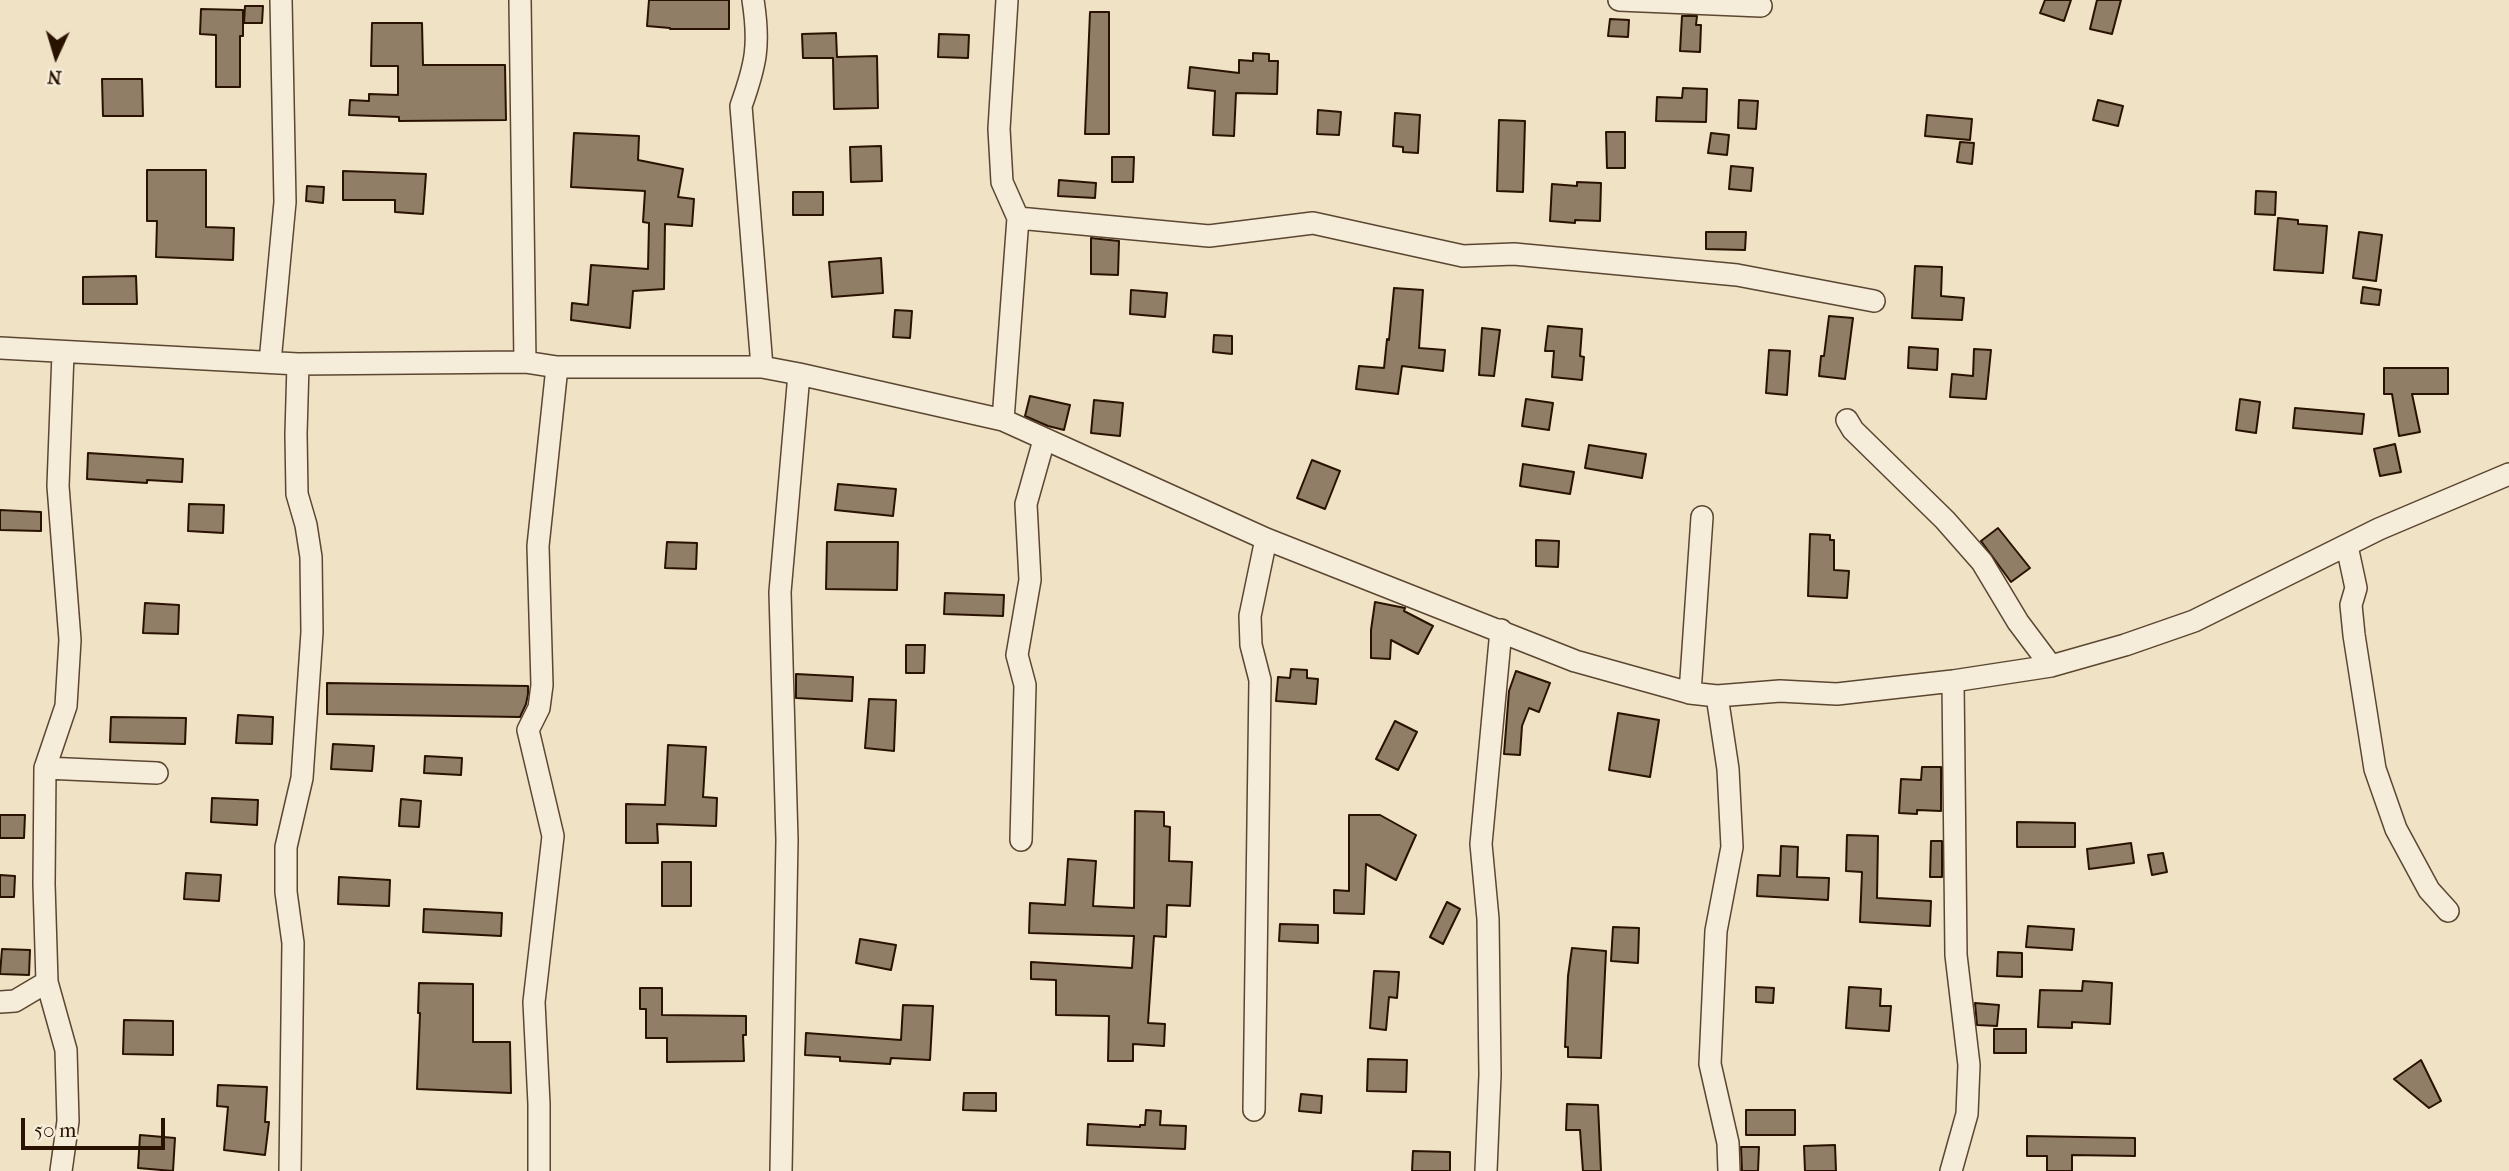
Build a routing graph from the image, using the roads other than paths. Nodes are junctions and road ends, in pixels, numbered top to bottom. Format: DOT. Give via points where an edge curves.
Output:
graph roads {
  1 [pos="281,0"];
  2 [pos="520,0"];
  3 [pos="753,0"];
  4 [pos="1007,0"];
  5 [pos="1619,0"];
  6 [pos="1761,5"];
  7 [pos="1018,218"];
  8 [pos="1874,301"];
  9 [pos="0,348"];
  10 [pos="63,353"];
  11 [pos="270,362"];
  12 [pos="525,362"];
  13 [pos="298,364"];
  14 [pos="557,367"];
  15 [pos="762,368"];
  16 [pos="799,374"];
  17 [pos="1003,420"];
  18 [pos="1847,420"];
  19 [pos="1044,440"];
  20 [pos="2509,474"];
  21 [pos="1702,517"];
  22 [pos="1266,539"];
  23 [pos="2347,546"];
  24 [pos="1501,630"];
  25 [pos="2051,666"];
  26 [pos="1953,681"];
  27 [pos="1690,693"];
  28 [pos="1717,696"];
  29 [pos="45,768"];
  30 [pos="157,773"];
  31 [pos="1021,840"];
  32 [pos="2448,911"];
  33 [pos="47,982"];
  34 [pos="0,1002"];
  35 [pos="1254,1110"];
  36 [pos="61,1171"];
  37 [pos="289,1171"];
  38 [pos="538,1171"];
  39 [pos="781,1171"];
  40 [pos="1486,1171"];
  41 [pos="1729,1171"];
  42 [pos="1951,1171"];
  1 -- 11 [label="street" via="285,202"];
  2 -- 12 [label="street"];
  3 -- 15 [label="street" via="757,51 741,106"];
  4 -- 7 [label="street" via="1001,169"];
  5 -- 6 [label="street"];
  7 -- 8 [label="street" via="1209,236 1313,223 1463,256 1514,254 1737,275"];
  7 -- 17 [label="street"];
  9 -- 10 [label="street"];
  10 -- 11 [label="street"];
  10 -- 29 [label="street" via="58,486 70,640 65,706"];
  11 -- 13 [label="street"];
  12 -- 13 [label="street"];
  12 -- 14 [label="street"];
  13 -- 37 [label="street" via="297,494 311,557 312,632 302,778 286,847 293,943"];
  14 -- 15 [label="street"];
  14 -- 38 [label="street" via="538,546 542,685 539,708 528,730 553,836 534,1002"];
  15 -- 16 [label="street"];
  16 -- 17 [label="street"];
  16 -- 39 [label="street" via="780,592 787,840"];
  17 -- 19 [label="street"];
  18 -- 25 [label="street" via="1982,562"];
  19 -- 22 [label="street"];
  19 -- 31 [label="street" via="1026,504 1030,580 1017,655 1025,685"];
  20 -- 23 [label="street"];
  21 -- 27 [label="street"];
  22 -- 24 [label="street"];
  22 -- 35 [label="street" via="1250,616 1260,680"];
  23 -- 25 [label="street" via="2194,621"];
  23 -- 32 [label="street" via="2356,588 2351,605 2354,635 2375,769 2396,829 2429,890"];
  24 -- 27 [label="street" via="1575,661"];
  24 -- 40 [label="street" via="1481,844 1488,919"];
  25 -- 26 [label="street"];
  26 -- 28 [label="street" via="1837,694 1780,691"];
  26 -- 42 [label="street" via="1956,956 1969,1065 1967,1114"];
  27 -- 28 [label="street"];
  28 -- 41 [label="street" via="1728,769 1732,847 1716,931 1710,1064 1728,1143"];
  29 -- 30 [label="street"];
  29 -- 33 [label="street"];
  33 -- 34 [label="street" via="15,1001"];
  33 -- 36 [label="street" via="66,1049 68,1121"];
}
